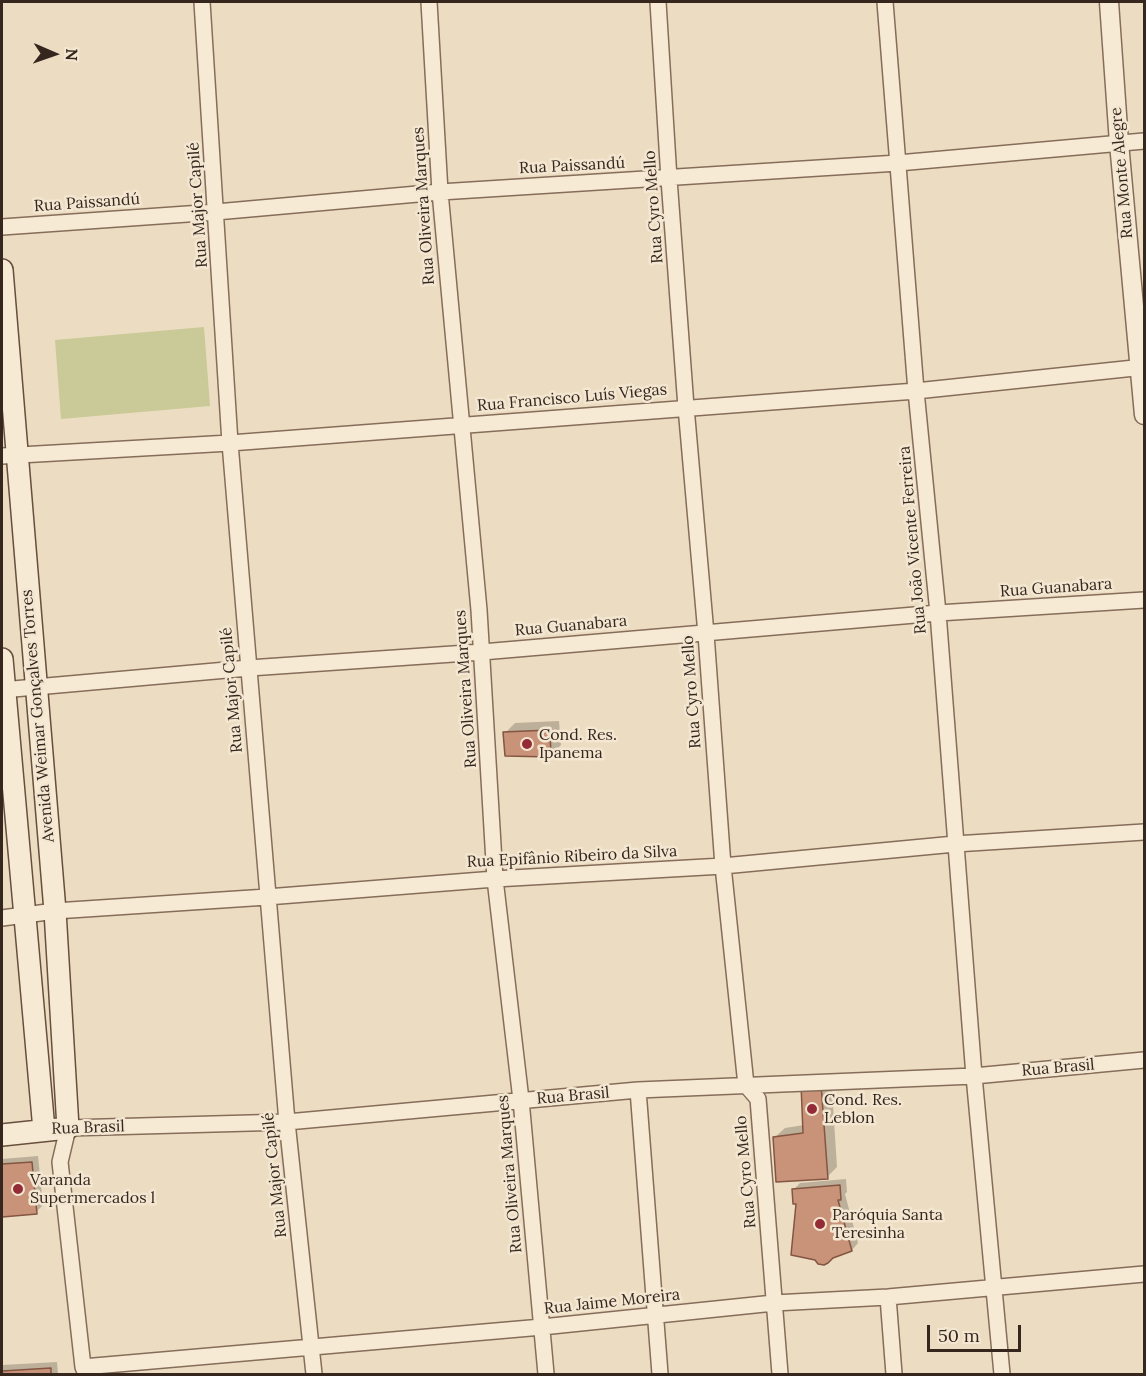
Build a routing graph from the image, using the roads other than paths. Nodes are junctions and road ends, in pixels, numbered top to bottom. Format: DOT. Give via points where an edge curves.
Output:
graph roads {
  1 [pos="202,2"];
  2 [pos="429,2"];
  3 [pos="658,2"];
  4 [pos="885,2"];
  5 [pos="1109,2"];
  6 [pos="1144,141"];
  7 [pos="1119,143"];
  8 [pos="898,163"];
  9 [pos="669,179"];
  10 [pos="440,192"];
  11 [pos="216,212"];
  12 [pos="2,227"];
  13 [pos="2,270"];
  14 [pos="1143,367"];
  15 [pos="916,391"];
  16 [pos="686,407"];
  17 [pos="1144,415"];
  18 [pos="460,425"];
  19 [pos="230,443"];
  20 [pos="9,455"];
  21 [pos="1144,600"];
  22 [pos="938,613"];
  23 [pos="706,634"];
  24 [pos="482,652"];
  25 [pos="2,659"];
  26 [pos="249,668"];
  27 [pos="35,686"];
  28 [pos="3,690"];
  29 [pos="1144,832"];
  30 [pos="956,844"];
  31 [pos="723,866"];
  32 [pos="495,879"];
  33 [pos="267,897"];
  34 [pos="55,911"];
  35 [pos="26,916"];
  36 [pos="2,918"];
  37 [pos="1144,1060"];
  38 [pos="974,1076"];
  39 [pos="746,1085"];
  40 [pos="638,1090"];
  41 [pos="521,1100"];
  42 [pos="287,1122"];
  43 [pos="68,1128"];
  44 [pos="44,1130"];
  45 [pos="2,1135"];
  46 [pos="60,1162"];
  47 [pos="1144,1274"];
  48 [pos="995,1287"];
  49 [pos="888,1297"];
  50 [pos="774,1303"];
  51 [pos="656,1316"];
  52 [pos="542,1328"];
  53 [pos="311,1347"];
  54 [pos="84,1371"];
  55 [pos="314,1374"];
  56 [pos="546,1374"];
  57 [pos="660,1374"];
  58 [pos="780,1374"];
  59 [pos="894,1374"];
  60 [pos="1002,1374"];
  1 -- 11 [label="street, Rua Major Capilé"];
  2 -- 10 [label="street, Rua Oliveira Marques"];
  3 -- 9 [label="street, Rua Cyro Mello"];
  4 -- 8 [label="street, Rua João Vicente Ferreira"];
  5 -- 7 [label="street, Rua Monte Alegre"];
  6 -- 7 [label="street, Rua Paissandú"];
  7 -- 8 [label="street, Rua Paissandú"];
  7 -- 14 [label="street, Rua Monte Alegre"];
  8 -- 9 [label="street, Rua Paissandú"];
  8 -- 15 [label="street, Rua João Vicente Ferreira"];
  9 -- 10 [label="street, Rua Paissandú"];
  9 -- 16 [label="street, Rua Cyro Mello"];
  10 -- 11 [label="street, Rua Paissandú"];
  10 -- 18 [label="street, Rua Oliveira Marques"];
  11 -- 12 [label="street, Rua Paissandú"];
  11 -- 19 [label="street, Rua Major Capilé"];
  13 -- 20 [label="main road, Avenida Weimar Gonçalves Torres"];
  14 -- 15 [label="street, Rua Francisco Luís Viegas"];
  14 -- 17 [label="street, Rua Monte Alegre"];
  15 -- 16 [label="street, Rua Francisco Luís Viegas"];
  15 -- 22 [label="street, Rua João Vicente Ferreira"];
  16 -- 18 [label="street, Rua Francisco Luís Viegas"];
  16 -- 23 [label="street, Rua Cyro Mello"];
  18 -- 19 [label="street, Rua Francisco Luís Viegas"];
  18 -- 24 [label="street, Rua Oliveira Marques"];
  19 -- 20 [label="street, Rua Francisco Luís Viegas"];
  19 -- 26 [label="street, Rua Major Capilé"];
  20 -- 27 [label="main road, Avenida Weimar Gonçalves Torres"];
  21 -- 22 [label="street, Rua Guanabara"];
  22 -- 23 [label="street, Rua Guanabara"];
  22 -- 30 [label="street, Rua João Vicente Ferreira"];
  23 -- 24 [label="street, Rua Guanabara"];
  23 -- 31 [label="street, Rua Cyro Mello"];
  24 -- 26 [label="street, Rua Guanabara"];
  24 -- 32 [label="street, Rua Oliveira Marques"];
  25 -- 28 [label="main road, Avenida Weimar Gonçalves Torres"];
  26 -- 27 [label="street, Rua Guanabara"];
  26 -- 33 [label="street, Rua Major Capilé"];
  27 -- 28 [label="street, Rua Guanabara"];
  27 -- 34 [label="main road, Avenida Weimar Gonçalves Torres"];
  28 -- 35 [label="main road, Avenida Weimar Gonçalves Torres"];
  29 -- 30 [label="street, Rua Epifânio Ribeiro da Silva"];
  30 -- 31 [label="street, Rua Epifânio Ribeiro da Silva"];
  30 -- 38 [label="street, Rua João Vicente Ferreira"];
  31 -- 32 [label="street, Rua Epifânio Ribeiro da Silva"];
  31 -- 39 [label="street, Rua Cyro Mello"];
  32 -- 33 [label="street, Rua Epifânio Ribeiro da Silva"];
  32 -- 41 [label="street, Rua Oliveira Marques"];
  33 -- 34 [label="street, Rua Epifânio Ribeiro da Silva"];
  33 -- 42 [label="street, Rua Major Capilé"];
  34 -- 35 [label="street, Rua Epifânio Ribeiro da Silva"];
  34 -- 43 [label="main road, Avenida Weimar Gonçalves Torres"];
  35 -- 36 [label="street, Rua Epifânio Ribeiro da Silva"];
  35 -- 44 [label="main road, Avenida Weimar Gonçalves Torres"];
  37 -- 38 [label="street, Rua Brasil"];
  38 -- 39 [label="street, Rua Brasil"];
  38 -- 48 [label="street, Rua João Vicente Ferreira"];
  39 -- 40 [label="street, Rua Brasil"];
  39 -- 50 [label="street, Rua Cyro Mello" via="758,1099"];
  40 -- 41 [label="street, Rua Brasil"];
  40 -- 51 [label="street"];
  41 -- 42 [label="street, Rua Brasil"];
  41 -- 52 [label="street, Rua Oliveira Marques"];
  42 -- 43 [label="street, Rua Brasil"];
  42 -- 53 [label="street, Rua Major Capilé"];
  43 -- 44 [label="main road, Rua Brasil"];
  43 -- 46 [label="street, Avenida Weimar Gonçalves Torres"];
  44 -- 45 [label="main road, Rua Brasil"];
  44 -- 46 [label="street, Avenida Weimar Gonçalves Torres"];
  46 -- 54 [label="street, Avenida Weimar Gonçalves Torres"];
  47 -- 48 [label="street, Rua Jaime Moreira"];
  48 -- 49 [label="street, Rua Jaime Moreira"];
  48 -- 60 [label="street, Rua João Vicente Ferreira"];
  49 -- 50 [label="street, Rua Jaime Moreira"];
  49 -- 59 [label="street"];
  50 -- 51 [label="street, Rua Jaime Moreira"];
  50 -- 58 [label="street, Rua Cyro Mello"];
  51 -- 52 [label="street, Rua Jaime Moreira"];
  51 -- 57 [label="street"];
  52 -- 53 [label="street, Rua Jaime Moreira"];
  52 -- 56 [label="street, Rua Oliveira Marques"];
  53 -- 54 [label="street, Rua Jaime Moreira"];
  53 -- 55 [label="street, Rua Major Capilé"];
}
